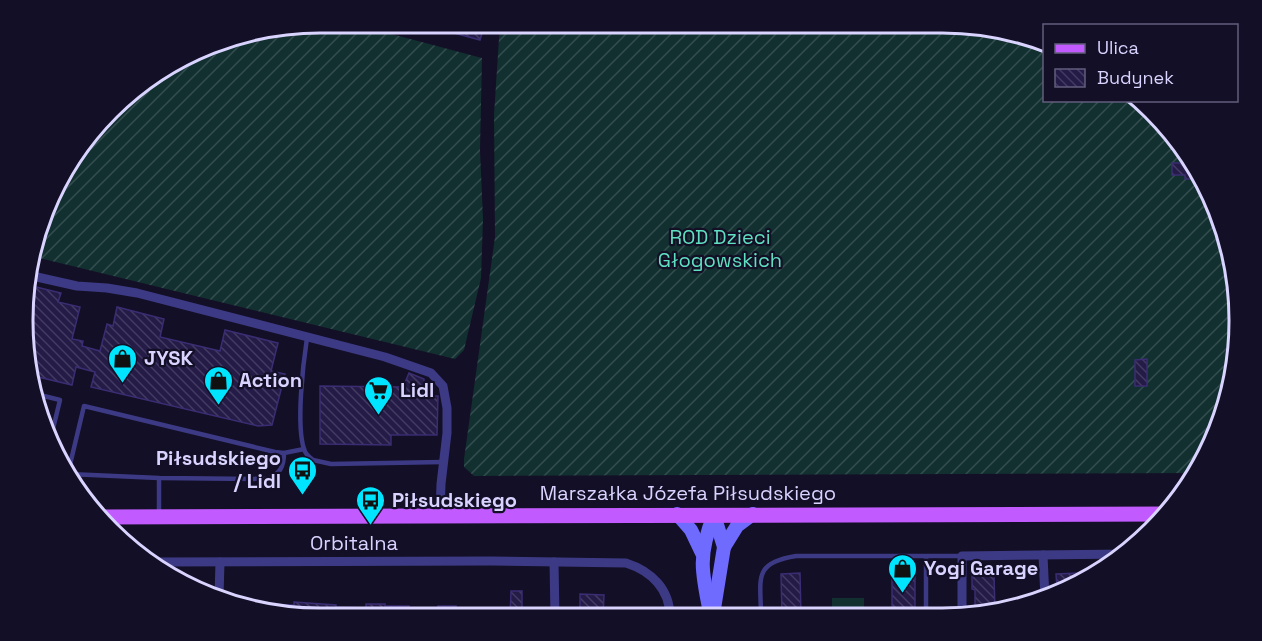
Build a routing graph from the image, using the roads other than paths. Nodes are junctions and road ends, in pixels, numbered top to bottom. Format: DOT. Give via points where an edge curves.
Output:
graph roads {
  1 [pos="36,277"];
  2 [pos="307,335"];
  3 [pos="43,396"];
  4 [pos="53,427"];
  5 [pos="304,448"];
  6 [pos="284,453"];
  7 [pos="443,462"];
  8 [pos="71,463"];
  9 [pos="78,474"];
  10 [pos="159,478"];
  11 [pos="677,514"];
  12 [pos="753,514"];
  13 [pos="1154,514"];
  14 [pos="440,515"];
  15 [pos="714,515"];
  16 [pos="110,517"];
  17 [pos="159,517"];
  18 [pos="724,547"];
  19 [pos="702,553"];
  20 [pos="1109,554"];
  21 [pos="1043,555"];
  22 [pos="962,556"];
  23 [pos="926,557"];
  24 [pos="165,562"];
  25 [pos="220,562"];
  26 [pos="554,562"];
  27 [pos="1045,589"];
  28 [pos="219,590"];
  29 [pos="962,607"];
  30 [pos="555,608"];
  31 [pos="669,608"];
  32 [pos="710,608"];
  33 [pos="714,608"];
  34 [pos="760,608"];
  35 [pos="926,608"];
  1 -- 2 [label="street" via="137,293"];
  2 -- 5 [label="lane"];
  2 -- 7 [label="street" via="423,369 438,380 447,408"];
  3 -- 4 [label="lane" via="60,400"];
  5 -- 6 [label="lane"];
  5 -- 7 [label="lane" via="313,460 321,463"];
  6 -- 8 [label="lane" via="84,406"];
  6 -- 10 [label="lane" via="282,467 268,479"];
  7 -- 14 [label="street"];
  9 -- 10 [label="lane"];
  10 -- 17 [label="lane"];
  11 -- 14 [label="main road, Marszałka Józefa Piłsudskiego"];
  11 -- 15 [label="main road, Marszałka Józefa Piłsudskiego"];
  11 -- 19 [label="street" via="691,530"];
  12 -- 13 [label="main road, Marszałka Józefa Piłsudskiego"];
  12 -- 15 [label="main road, Marszałka Józefa Piłsudskiego"];
  12 -- 18 [label="street" via="737,526"];
  14 -- 17 [label="main road, Marszałka Józefa Piłsudskiego"];
  15 -- 18 [label="street"];
  15 -- 19 [label="street"];
  16 -- 17 [label="main road, Marszałka Józefa Piłsudskiego"];
  18 -- 33 [label="street"];
  19 -- 32 [label="street"];
  20 -- 21 [label="street"];
  21 -- 22 [label="street"];
  21 -- 27 [label="street"];
  22 -- 23 [label="lane"];
  22 -- 29 [label="street"];
  23 -- 34 [label="lane" via="779,558 764,570"];
  23 -- 35 [label="lane"];
  24 -- 25 [label="street, Orbitalna"];
  25 -- 26 [label="street, Orbitalna"];
  25 -- 28 [label="street"];
  26 -- 30 [label="street"];
  26 -- 31 [label="street, Orbitalna" via="626,563 640,567 663,589"];
}
